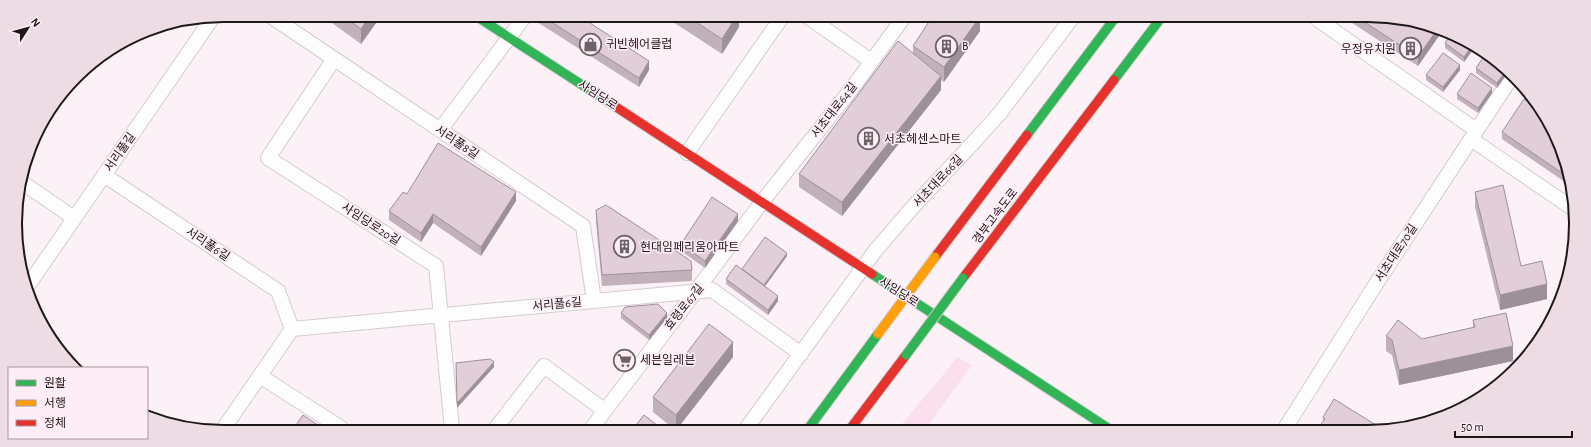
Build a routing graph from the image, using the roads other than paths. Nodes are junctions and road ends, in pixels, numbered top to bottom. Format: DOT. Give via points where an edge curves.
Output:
graph roads {
  1 [pos="209,22"];
  2 [pos="279,22"];
  3 [pos="485,22"];
  4 [pos="520,22"];
  5 [pos="779,22"];
  6 [pos="815,22"];
  7 [pos="900,22"];
  8 [pos="1069,22"];
  9 [pos="1112,22"];
  10 [pos="1158,22"];
  11 [pos="1321,22"];
  12 [pos="509,37"];
  13 [pos="334,59"];
  14 [pos="871,61"];
  15 [pos="1509,80"];
  16 [pos="440,130"];
  17 [pos="1473,135"];
  18 [pos="687,153"];
  19 [pos="104,175"];
  20 [pos="26,185"];
  21 [pos="762,202"];
  22 [pos="1568,205"];
  23 [pos="74,218"];
  24 [pos="862,268"];
  25 [pos="31,281"];
  26 [pos="696,291"];
  27 [pos="594,301"];
  28 [pos="441,315"];
  29 [pos="292,329"];
  30 [pos="801,354"];
  31 [pos="260,376"];
  32 [pos="604,410"];
  33 [pos="226,425"];
  34 [pos="336,425"];
  35 [pos="452,425"];
  36 [pos="498,425"];
  37 [pos="593,425"];
  38 [pos="749,425"];
  39 [pos="811,425"];
  40 [pos="853,425"];
  41 [pos="1103,425"];
  42 [pos="1287,425"];
  1 -- 19 [label="street, 서리풀길"];
  2 -- 13 [label="street, 서리풀8길"];
  3 -- 12 [label="main road, 사임당로"];
  4 -- 12 [label="street"];
  5 -- 18 [label="street"];
  6 -- 14 [label="street"];
  7 -- 14 [label="street, 서초대로64길"];
  8 -- 24 [label="street, 서초대로66길" via="1000,112 912,208"];
  9 -- 39 [label="main road, 경부고속도로, bridge"];
  10 -- 40 [label="main road, 경부고속도로, bridge"];
  11 -- 17 [label="street"];
  12 -- 16 [label="street"];
  12 -- 18 [label="main road, 사임당로"];
  13 -- 16 [label="street, 서리풀8길"];
  13 -- 28 [label="street, 사임당로20길" via="268,158 436,266"];
  14 -- 21 [label="street, 서초대로64길"];
  15 -- 17 [label="street, 서초대로70길"];
  16 -- 27 [label="street, 서리풀8길" via="583,226"];
  17 -- 22 [label="street"];
  17 -- 42 [label="street, 서초대로70길"];
  18 -- 21 [label="main road, 사임당로"];
  19 -- 23 [label="street, 서리풀길"];
  19 -- 29 [label="street, 서리풀6길" via="278,291"];
  20 -- 23 [label="street"];
  21 -- 24 [label="main road, 사임당로"];
  21 -- 26 [label="street, 효령로67길"];
  23 -- 25 [label="street, 서리풀길"];
  24 -- 30 [label="street, 서초대로66길"];
  24 -- 41 [label="main road, 사임당로"];
  26 -- 27 [label="street, 서리풀6길"];
  26 -- 30 [label="street, 서리풀6길" via="712,290"];
  26 -- 32 [label="street, 효령로67길"];
  27 -- 28 [label="street, 서리풀6길"];
  28 -- 29 [label="street, 서리풀6길"];
  28 -- 35 [label="street, 사임당로20길"];
  29 -- 31 [label="street"];
  30 -- 38 [label="street, 서초대로66길"];
  31 -- 33 [label="street"];
  31 -- 34 [label="street"];
  32 -- 36 [label="street" via="544,366"];
  32 -- 37 [label="street, 효령로67길"];
}
